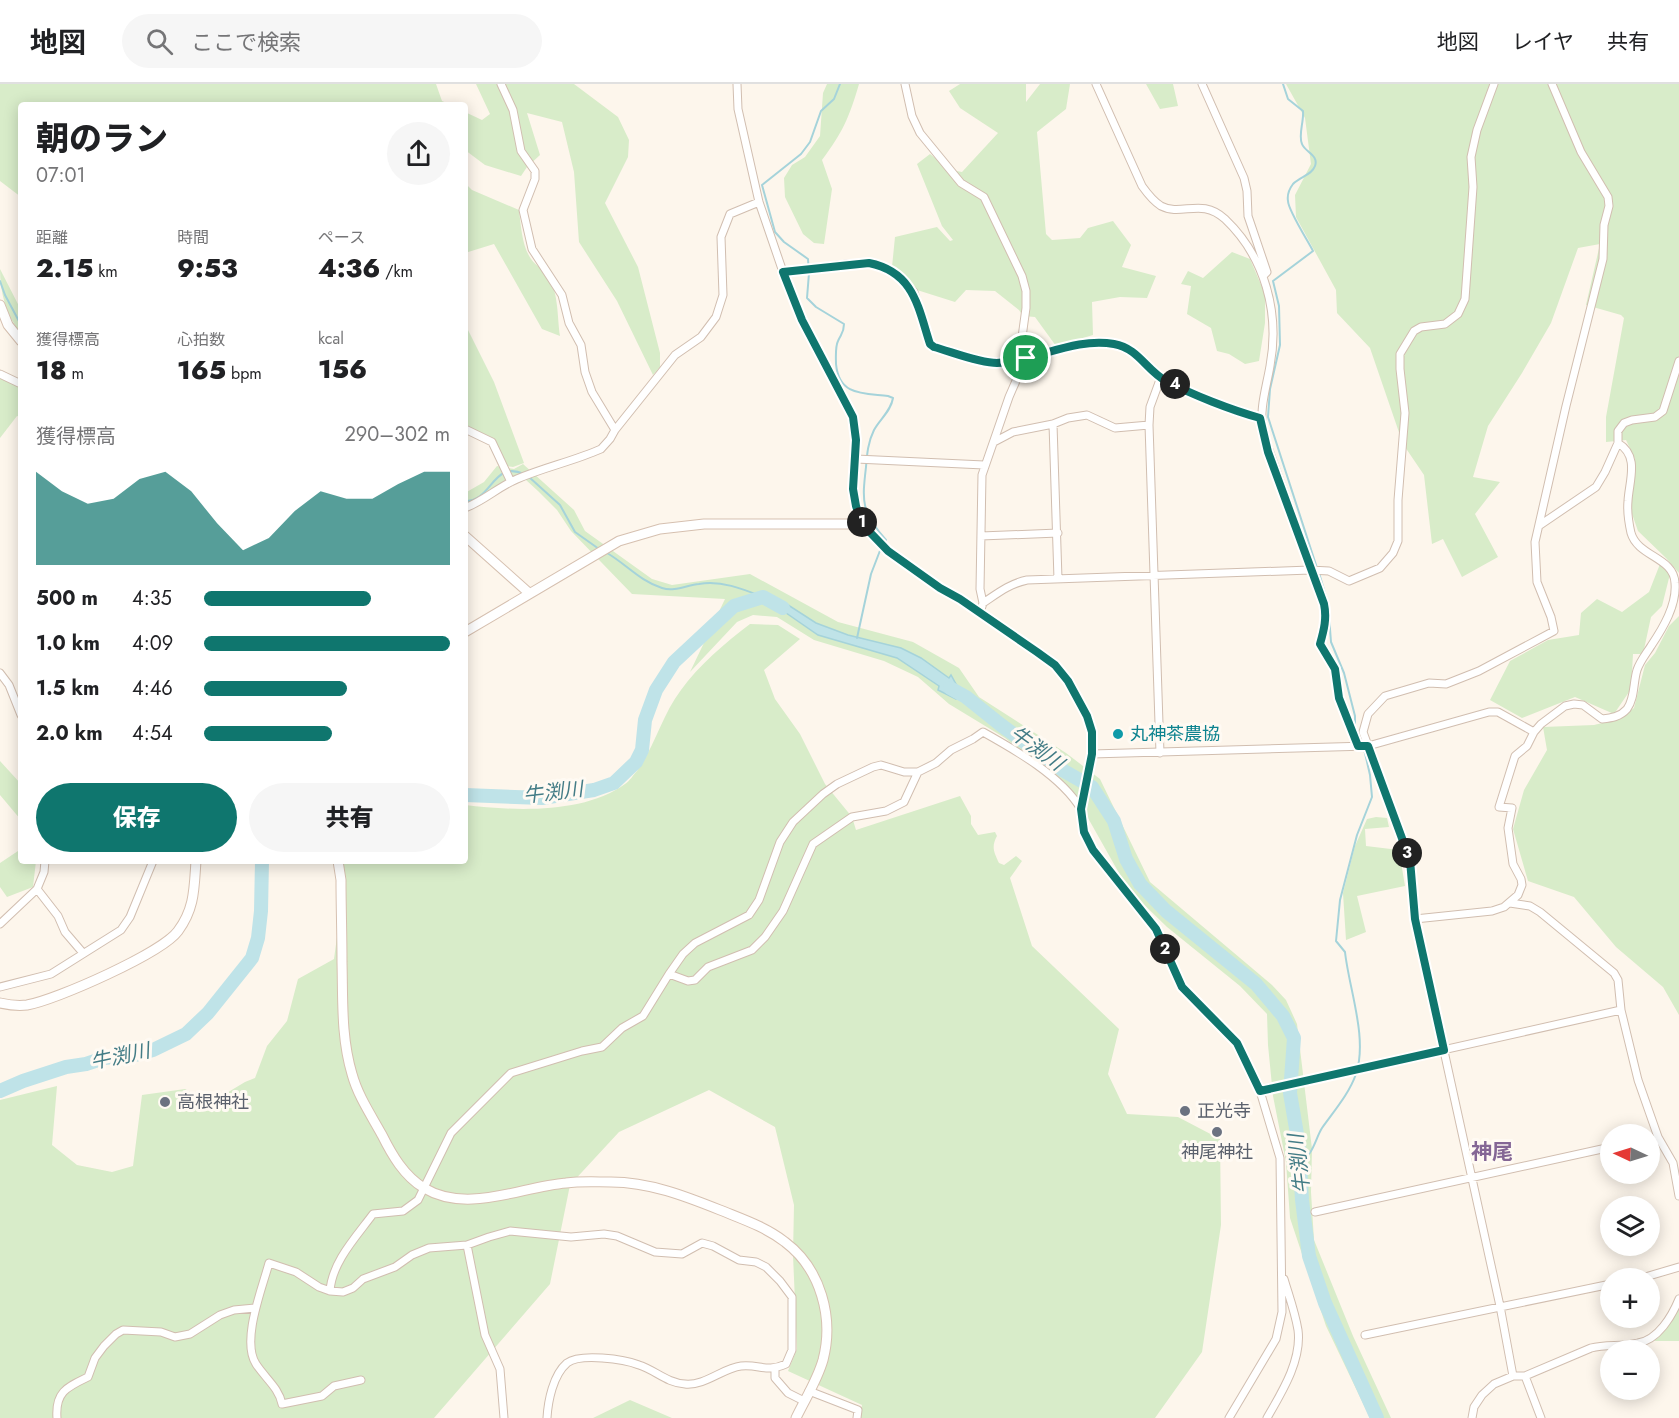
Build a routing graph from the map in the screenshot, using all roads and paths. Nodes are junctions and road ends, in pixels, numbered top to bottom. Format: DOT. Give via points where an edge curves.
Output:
graph roads {
  1 [pos="501,84"];
  2 [pos="737,84"];
  3 [pos="905,84"];
  4 [pos="1096,84"];
  5 [pos="1202,84"];
  6 [pos="1494,84"];
  7 [pos="1552,84"];
  8 [pos="759,202"];
  9 [pos="783,272"];
  10 [pos="1263,276"];
  11 [pos="0,305"];
  12 [pos="18,337"];
  13 [pos="1026,358"];
  14 [pos="1679,361"];
  15 [pos="0,374"];
  16 [pos="1161,377"];
  17 [pos="18,383"];
  18 [pos="1260,418"];
  19 [pos="1053,424"];
  20 [pos="1149,425"];
  21 [pos="468,430"];
  22 [pos="615,430"];
  23 [pos="994,442"];
  24 [pos="1618,443"];
  25 [pos="856,459"];
  26 [pos="984,465"];
  27 [pos="511,482"];
  28 [pos="468,507"];
  29 [pos="862,524"];
  30 [pos="1540,525"];
  31 [pos="1058,533"];
  32 [pos="981,536"];
  33 [pos="468,539"];
  34 [pos="1310,570"];
  35 [pos="1156,576"];
  36 [pos="1058,579"];
  37 [pos="529,593"];
  38 [pos="983,603"];
  39 [pos="980,613"];
  40 [pos="468,630"];
  41 [pos="0,673"];
  42 [pos="18,708"];
  43 [pos="1534,732"];
  44 [pos="1358,746"];
  45 [pos="1368,746"];
  46 [pos="1160,753"];
  47 [pos="1092,754"];
  48 [pos="918,772"];
  49 [pos="1081,809"];
  50 [pos="45,864"];
  51 [pos="152,864"];
  52 [pos="196,864"];
  53 [pos="338,864"];
  54 [pos="37,889"];
  55 [pos="1510,903"];
  56 [pos="1415,919"];
  57 [pos="0,924"];
  58 [pos="83,953"];
  59 [pos="669,974"];
  60 [pos="0,987"];
  61 [pos="0,1004"];
  62 [pos="1621,1010"];
  63 [pos="1444,1050"];
  64 [pos="1260,1091"];
  65 [pos="1653,1124"];
  66 [pos="1660,1140"];
  67 [pos="1600,1150"];
  68 [pos="1472,1179"];
  69 [pos="424,1188"];
  70 [pos="1679,1196"];
  71 [pos="1315,1212"];
  72 [pos="467,1245"];
  73 [pos="1679,1268"];
  74 [pos="1282,1270"];
  75 [pos="1660,1273"];
  76 [pos="1600,1286"];
  77 [pos="330,1291"];
  78 [pos="1679,1299"];
  79 [pos="1500,1306"];
  80 [pos="255,1308"];
  81 [pos="1365,1335"];
  82 [pos="775,1369"];
  83 [pos="1513,1376"];
  84 [pos="1525,1376"];
  85 [pos="361,1380"];
  86 [pos="809,1391"];
  87 [pos="804,1401"];
  88 [pos="57,1418"];
  89 [pos="504,1418"];
  90 [pos="548,1418"];
  91 [pos="796,1418"];
  92 [pos="856,1418"];
  93 [pos="1229,1418"];
  94 [pos="1268,1418"];
  95 [pos="1472,1418"];
  96 [pos="1541,1418"];
  1 -- 22 [label="street" via="513,110 521,152 535,171 523,210 532,249 562,295 569,323 582,345 592,392"];
  2 -- 8 [label="street" via="738,109"];
  3 -- 13 [label="street" via="920,133 961,183 984,197 1022,276 1026,291 1022,337"];
  4 -- 10 [label="street" via="1149,195 1162,207 1209,208 1225,219 1246,245"];
  5 -- 10 [label="street" via="1244,178 1248,216 1267,272"];
  6 -- 34 [label="street" via="1471,157 1473,187 1465,299 1458,314 1445,324 1414,331 1400,354 1406,413 1398,541 1380,568 1350,581 1329,571"];
  7 -- 30 [label="street" via="1609,206 1603,259"];
  8 -- 9 [label="street"];
  8 -- 22 [label="street" via="730,214 721,237 723,295 716,317 701,337 675,356"];
  9 -- 13 [label="street" via="876,264 900,277 914,292 934,347 994,363"];
  9 -- 25 [label="street" via="802,320 853,417"];
  10 -- 18 [label="street" via="1270,296 1273,342"];
  11 -- 12 [label="street"];
  13 -- 16 [label="street" via="1080,345 1113,344 1137,354"];
  13 -- 23 [label="street"];
  14 -- 24 [label="street" via="1663,411 1655,417 1624,423 1618,430"];
  15 -- 17 [label="street"];
  16 -- 18 [label="street"];
  16 -- 20 [label="street" via="1150,407"];
  18 -- 34 [label="street" via="1268,452"];
  19 -- 20 [label="street" via="1086,415 1115,428"];
  19 -- 23 [label="street" via="1013,432"];
  19 -- 31 [label="street"];
  20 -- 35 [label="street"];
  21 -- 27 [label="street" via="492,442"];
  22 -- 27 [label="street" via="601,449"];
  23 -- 26 [label="street"];
  24 -- 30 [label="street" via="1596,487"];
  24 -- 43 [label="street" via="1629,453 1632,469 1628,503 1634,541 1673,572 1672,605 1637,669 1631,702 1624,712 1602,719 1583,705 1564,706"];
  25 -- 26 [label="street"];
  25 -- 29 [label="street" via="853,489"];
  26 -- 32 [label="street"];
  27 -- 28 [label="street"];
  29 -- 37 [label="street" via="704,524 660,529 619,541"];
  29 -- 39 [label="street" via="888,551"];
  30 -- 45 [label="street" via="1535,552 1537,582 1554,631 1446,684 1430,682 1385,696 1368,714 1364,725"];
  31 -- 32 [label="street"];
  31 -- 36 [label="street"];
  32 -- 38 [label="street"];
  33 -- 37 [label="street"];
  34 -- 35 [label="street"];
  34 -- 44 [label="street" via="1326,613 1320,644 1335,669 1339,698"];
  35 -- 36 [label="street"];
  35 -- 46 [label="street"];
  36 -- 38 [label="street" via="1016,582"];
  37 -- 40 [label="street"];
  38 -- 39 [label="street"];
  39 -- 47 [label="street" via="1055,665 1068,681 1087,716"];
  41 -- 42 [label="street"];
  43 -- 45 [label="street" via="1498,712 1489,712"];
  43 -- 55 [label="street" via="1527,746 1515,756 1499,807 1512,808 1508,828 1513,864 1522,885"];
  44 -- 45 [label="street"];
  44 -- 46 [label="street"];
  45 -- 56 [label="street" via="1410,860"];
  46 -- 47 [label="street"];
  47 -- 49 [label="street"];
  48 -- 49 [label="street" via="983,732 1056,780"];
  48 -- 59 [label="street" via="881,765 823,794 793,822 780,842 759,900 749,915 695,942"];
  48 -- 59 [label="street" via="904,802 886,811 852,817 813,844 783,911 752,950 708,967 695,980"];
  49 -- 64 [label="street" via="1084,832 1093,850 1156,929 1182,987 1237,1043"];
  50 -- 54 [label="street"];
  51 -- 58 [label="street" via="121,930"];
  52 -- 61 [label="street" via="190,911 163,945 45,1001"];
  53 -- 69 [label="street" via="343,1023 350,1066 357,1090 394,1157"];
  54 -- 57 [label="street"];
  54 -- 58 [label="street"];
  55 -- 56 [label="street" via="1492,911"];
  55 -- 62 [label="street" via="1540,912 1614,973 1621,991"];
  56 -- 63 [label="street"];
  58 -- 60 [label="street" via="51,974"];
  59 -- 69 [label="street" via="644,1016 622,1028 603,1047 511,1073 451,1132"];
  62 -- 63 [label="street"];
  62 -- 65 [label="street"];
  63 -- 64 [label="street"];
  63 -- 68 [label="street"];
  64 -- 74 [label="street" via="1280,1158"];
  66 -- 70 [label="street" via="1673,1163"];
  67 -- 68 [label="street"];
  68 -- 71 [label="street"];
  68 -- 79 [label="street"];
  69 -- 77 [label="street" via="418,1200 403,1211 373,1214 338,1263"];
  69 -- 86 [label="street" via="448,1196 485,1198 565,1183 638,1184 705,1204 768,1230 795,1250 824,1300 827,1317 823,1358"];
  72 -- 77 [label="street" via="429,1248 363,1279 353,1288"];
  72 -- 82 [label="street" via="510,1231 572,1237 604,1234 656,1252 682,1254 702,1243 739,1260 756,1262 780,1281 792,1298 792,1350 786,1364"];
  72 -- 89 [label="street" via="485,1335 500,1369"];
  73 -- 75 [label="street"];
  74 -- 93 [label="street" via="1282,1312 1276,1339"];
  74 -- 94 [label="street" via="1298,1341 1295,1361"];
  76 -- 79 [label="street"];
  77 -- 80 [label="street" via="296,1272 269,1263"];
  78 -- 84 [label="street" via="1655,1335 1640,1343 1591,1348"];
  79 -- 81 [label="street"];
  79 -- 83 [label="street"];
  80 -- 85 [label="street" via="252,1355 282,1404 322,1396 334,1386"];
  80 -- 88 [label="street" via="220,1315 189,1334 175,1337 161,1332 123,1330 95,1359 88,1377 60,1395"];
  82 -- 87 [label="street" via="775,1378 788,1393"];
  82 -- 90 [label="street" via="741,1366 688,1385 671,1382 626,1361 574,1359 560,1371 550,1395"];
  83 -- 84 [label="street"];
  83 -- 95 [label="street" via="1487,1389 1474,1407"];
  84 -- 96 [label="street"];
  86 -- 87 [label="street"];
  86 -- 92 [label="street" via="858,1410"];
  87 -- 91 [label="street"];
}
